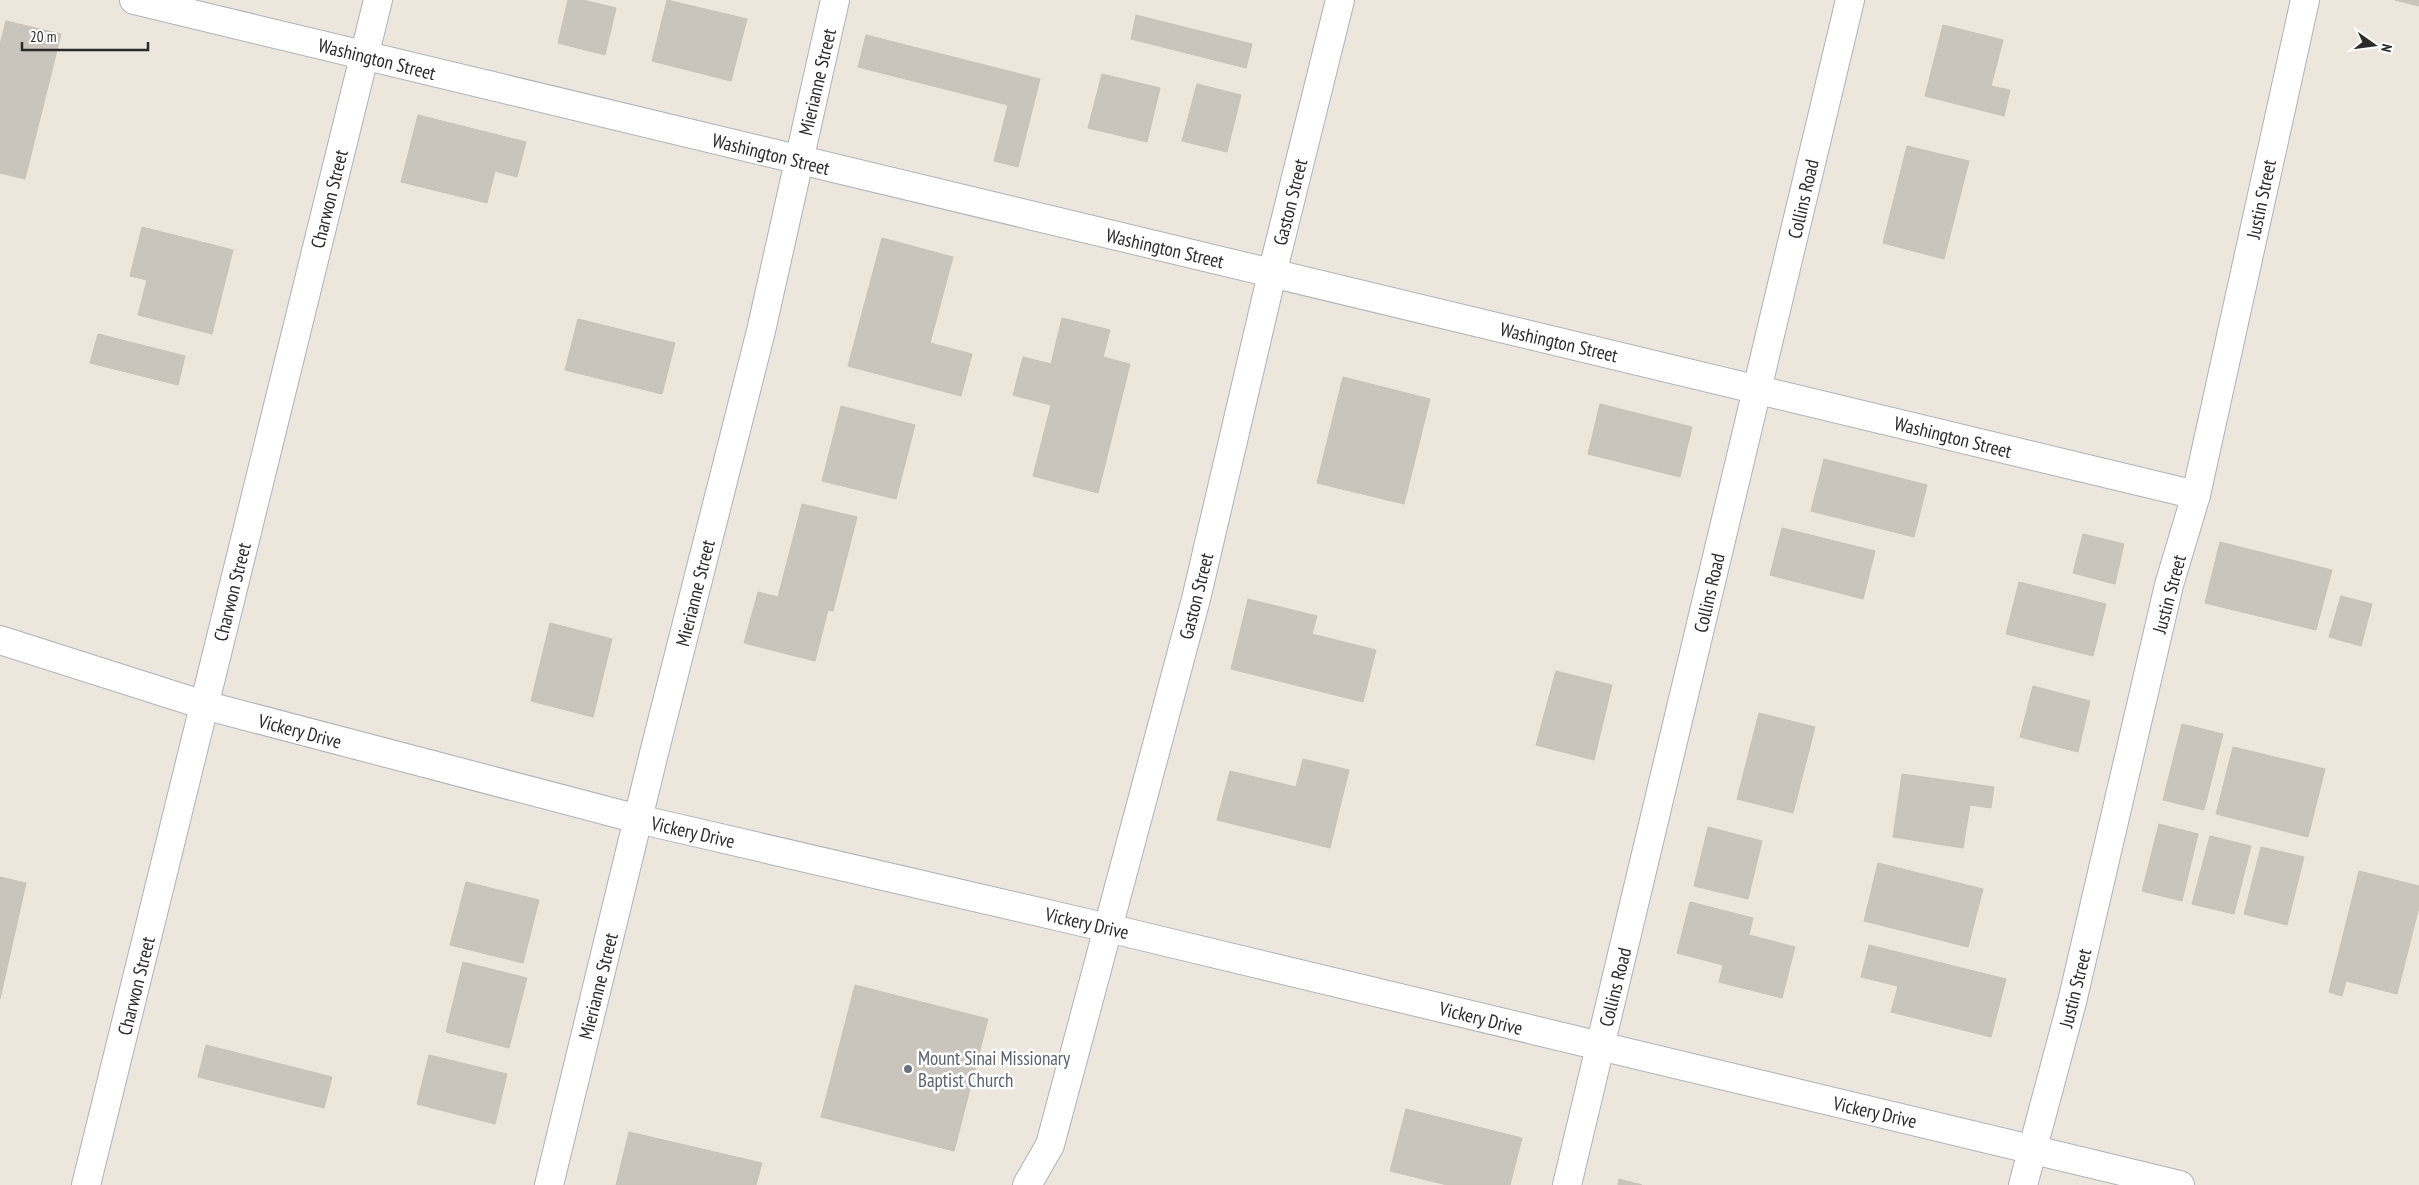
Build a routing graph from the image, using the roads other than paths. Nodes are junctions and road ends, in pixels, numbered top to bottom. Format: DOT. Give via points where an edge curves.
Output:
graph roads {
  1 [pos="134,0"];
  2 [pos="378,0"];
  3 [pos="835,0"];
  4 [pos="1340,0"];
  5 [pos="1850,0"];
  6 [pos="2305,0"];
  7 [pos="365,56"];
  8 [pos="799,160"];
  9 [pos="1272,274"];
  10 [pos="1758,390"];
  11 [pos="2196,496"];
  12 [pos="0,640"];
  13 [pos="204,705"];
  14 [pos="638,819"];
  15 [pos="1108,928"];
  16 [pos="1600,1046"];
  17 [pos="2033,1150"];
  18 [pos="86,1185"];
  19 [pos="549,1185"];
  20 [pos="1027,1185"];
  21 [pos="1567,1185"];
  22 [pos="2023,1185"];
  23 [pos="2180,1185"];
  1 -- 7 [label="street, Washington Street"];
  2 -- 7 [label="street, Charwon Street"];
  3 -- 8 [label="street, Mierianne Street"];
  4 -- 9 [label="street, Gaston Street"];
  5 -- 10 [label="street, Collins Road"];
  6 -- 11 [label="street, Justin Street"];
  7 -- 8 [label="street, Washington Street"];
  7 -- 13 [label="street, Charwon Street"];
  8 -- 9 [label="street, Washington Street"];
  8 -- 14 [label="street, Mierianne Street" via="761,331"];
  9 -- 10 [label="street, Washington Street"];
  9 -- 15 [label="street, Gaston Street" via="1196,599"];
  10 -- 11 [label="street, Washington Street"];
  10 -- 16 [label="street, Collins Road"];
  11 -- 17 [label="street, Justin Street" via="2169,585 2072,1002"];
  12 -- 13 [label="street, Vickery Drive"];
  13 -- 14 [label="street, Vickery Drive"];
  13 -- 18 [label="street, Charwon Street"];
  14 -- 15 [label="street, Vickery Drive"];
  14 -- 19 [label="street, Mierianne Street"];
  15 -- 16 [label="street, Vickery Drive"];
  15 -- 20 [label="street, Gaston Street" via="1050,1144"];
  16 -- 17 [label="street, Vickery Drive"];
  16 -- 21 [label="street, Collins Road"];
  17 -- 22 [label="street, Justin Street"];
  17 -- 23 [label="street, Vickery Drive"];
}
